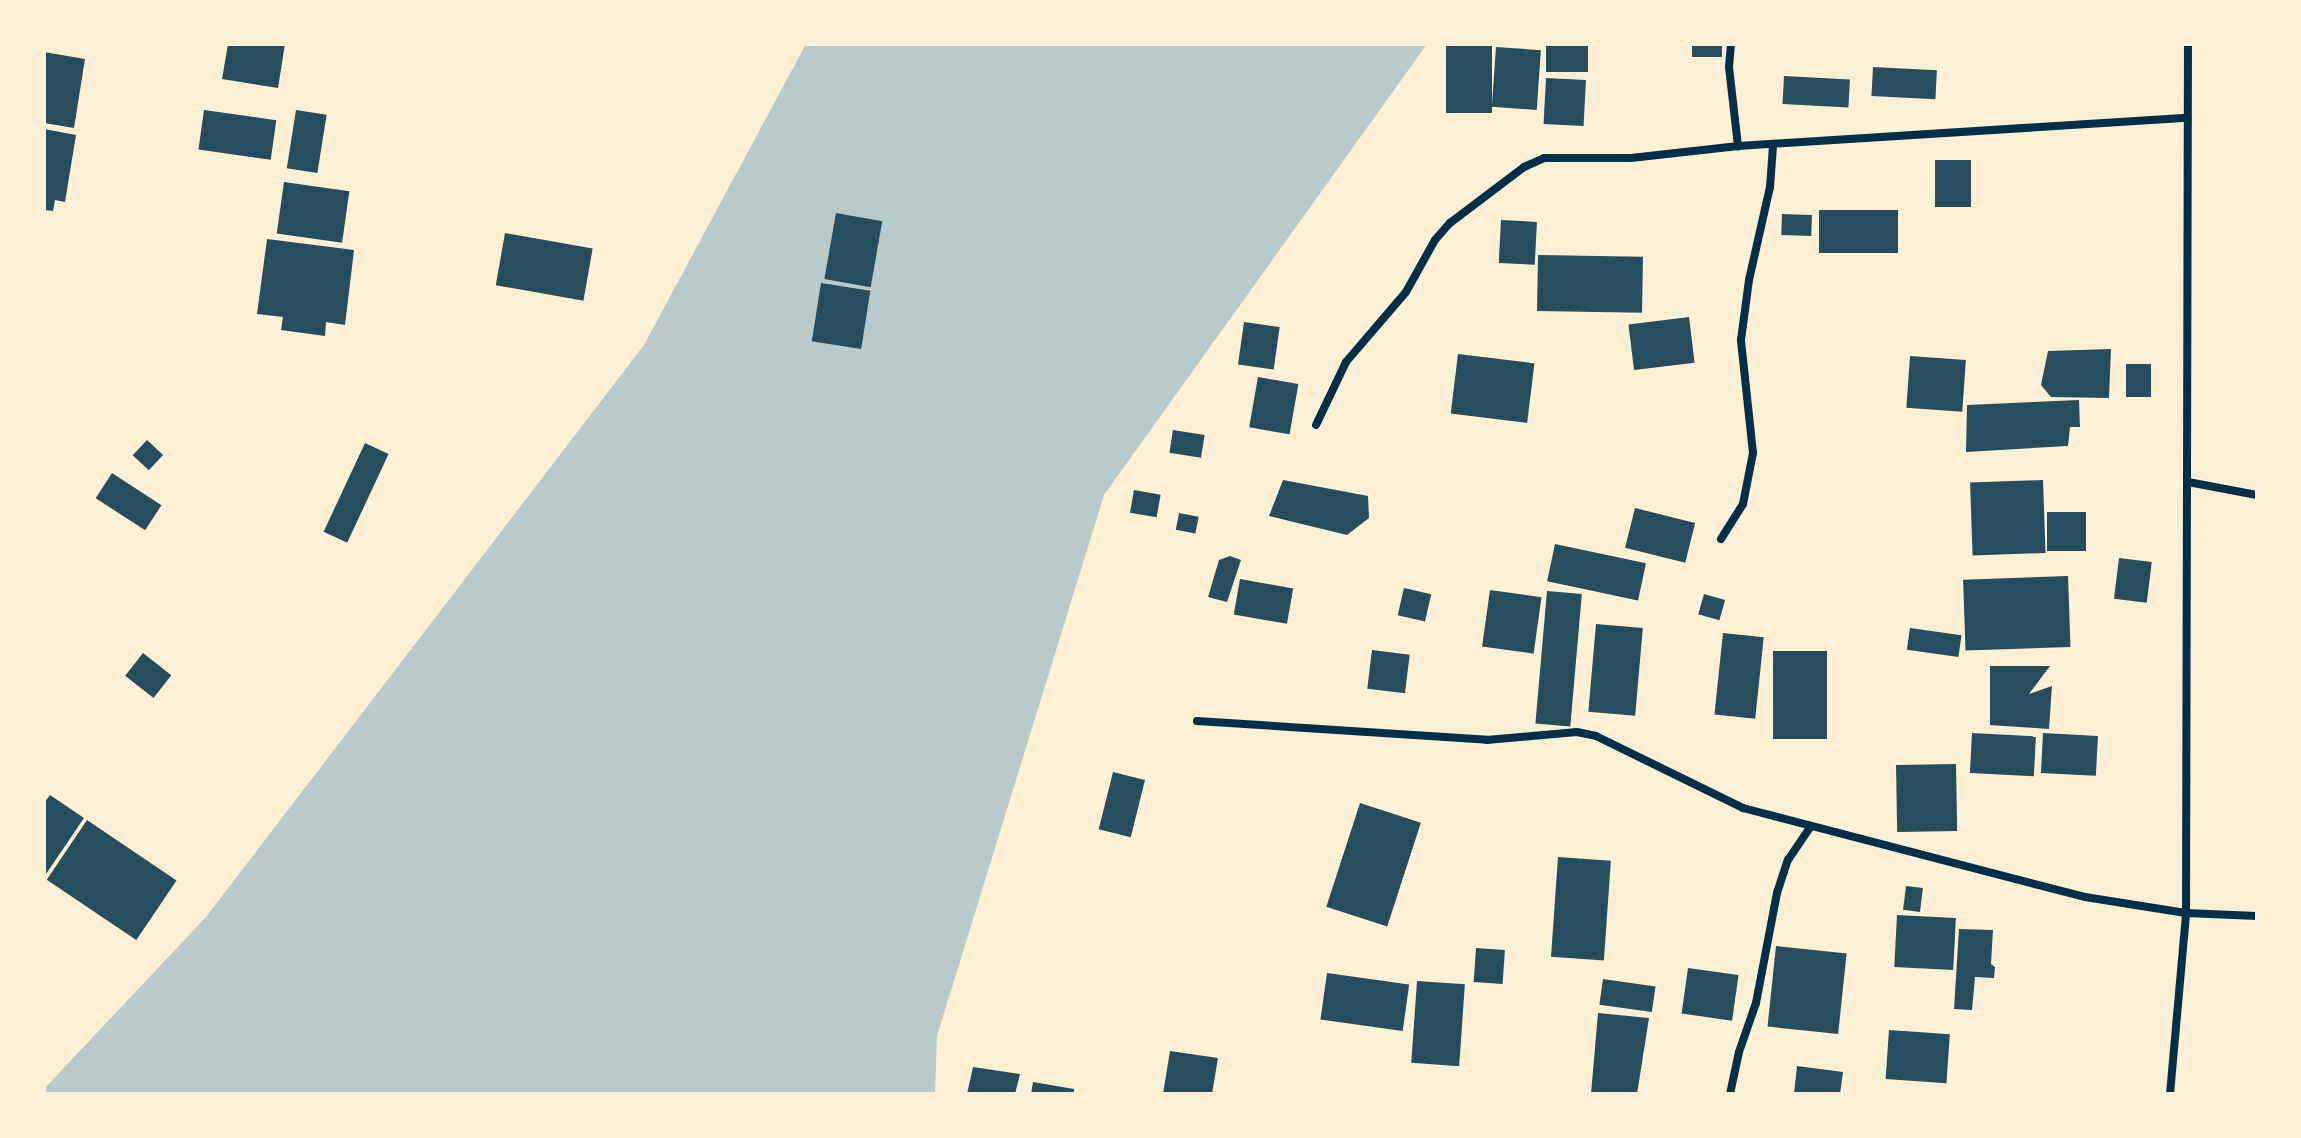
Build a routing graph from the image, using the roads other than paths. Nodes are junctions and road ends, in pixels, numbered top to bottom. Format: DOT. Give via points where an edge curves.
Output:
graph roads {
  1 [pos="1731,44"];
  2 [pos="2188,44"];
  3 [pos="2187,118"];
  4 [pos="1738,146"];
  5 [pos="1773,146"];
  6 [pos="1316,425"];
  7 [pos="2188,482"];
  8 [pos="2257,495"];
  9 [pos="1721,539"];
  10 [pos="1197,721"];
  11 [pos="1811,826"];
  12 [pos="2186,913"];
  13 [pos="2257,916"];
  14 [pos="1730,1094"];
  15 [pos="2170,1094"];
  1 -- 4 [label="street"];
  2 -- 3 [label="street"];
  3 -- 5 [label="street"];
  3 -- 7 [label="street"];
  4 -- 5 [label="street"];
  4 -- 6 [label="street" via="1631,158 1557,157 1524,167 1435,240 1406,292 1346,362"];
  5 -- 9 [label="street" via="1741,340 1753,453 1743,504"];
  7 -- 8 [label="street"];
  7 -- 12 [label="street"];
  10 -- 11 [label="street" via="1487,740 1577,732 1596,736 1743,808"];
  11 -- 12 [label="street" via="2085,897"];
  11 -- 14 [label="street" via="1788,860 1777,893 1756,1003"];
  12 -- 13 [label="street"];
  12 -- 15 [label="street"];
}
